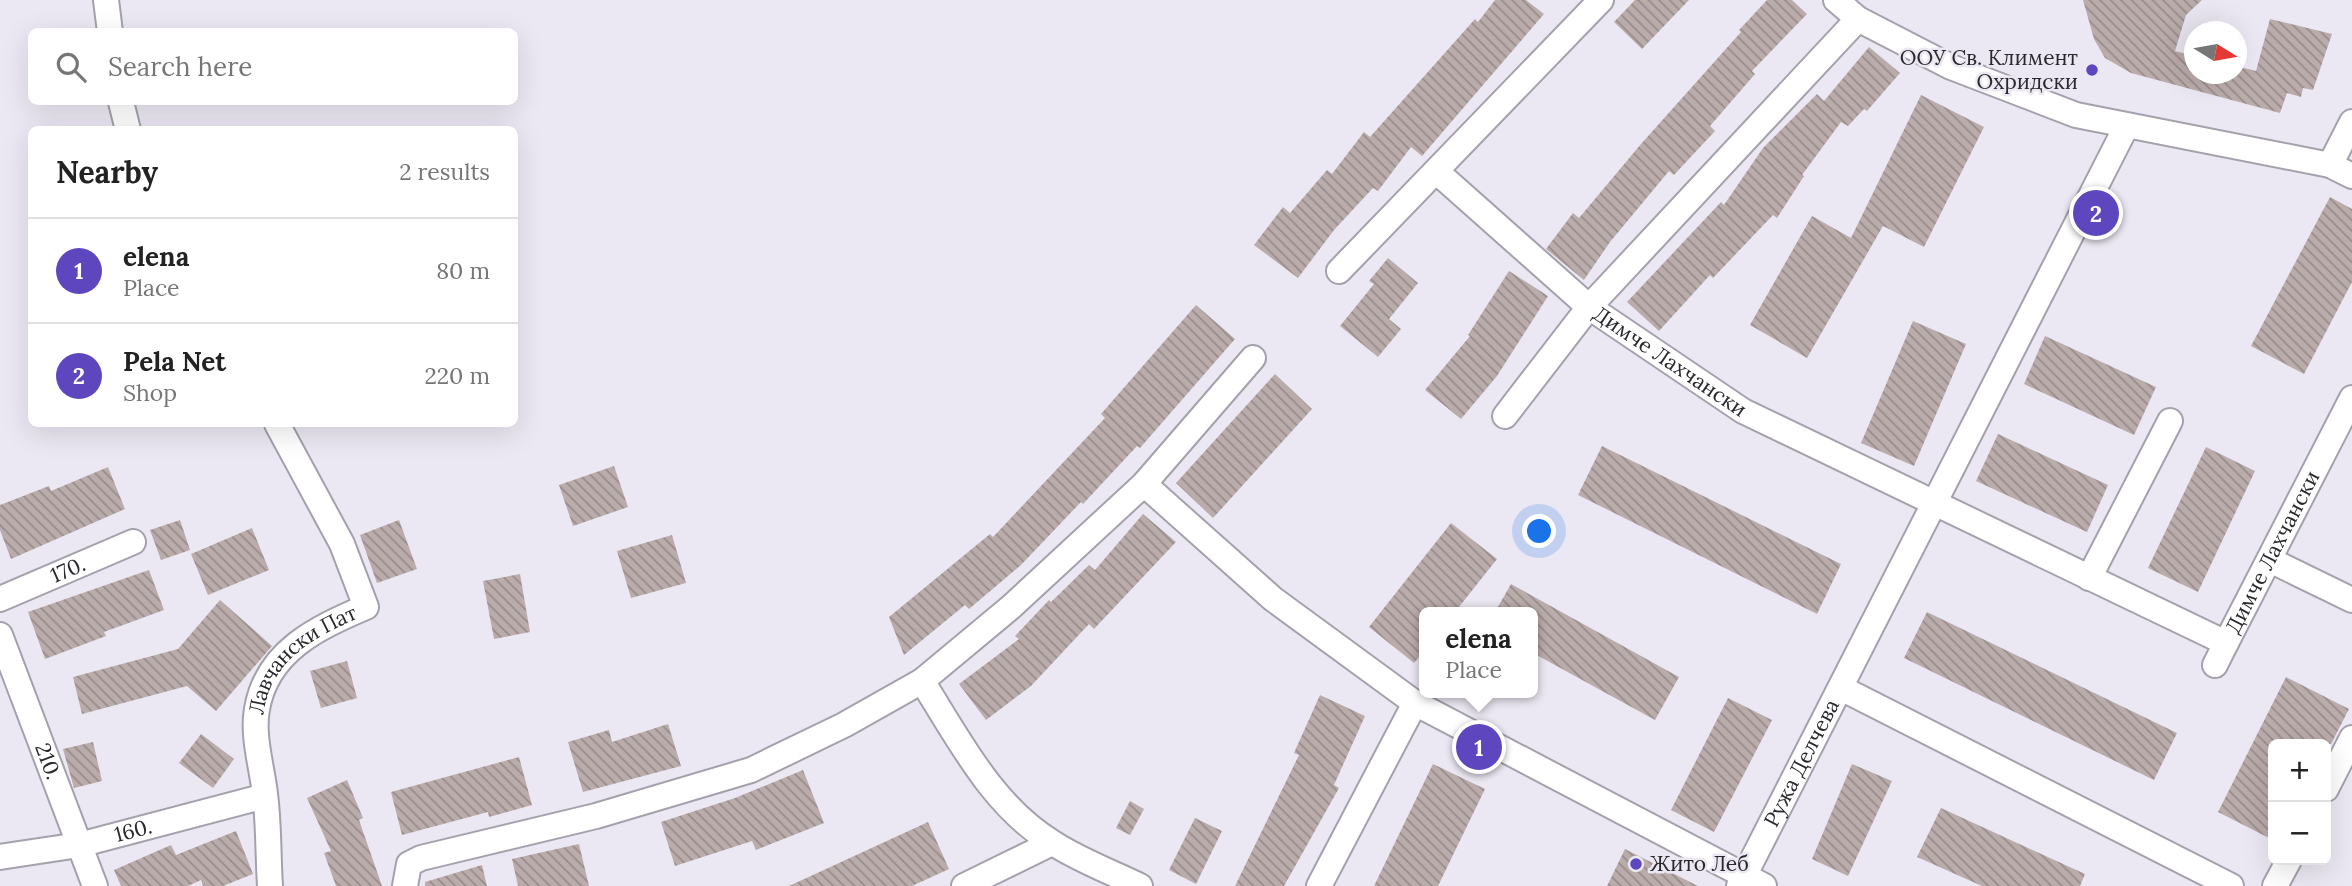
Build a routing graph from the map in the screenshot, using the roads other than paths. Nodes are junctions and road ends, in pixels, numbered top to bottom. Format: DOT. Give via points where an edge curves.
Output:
graph roads {
  1 [pos="106,0"];
  2 [pos="1601,0"];
  3 [pos="1836,0"];
  4 [pos="1858,19"];
  5 [pos="110,28"];
  6 [pos="122,105"];
  7 [pos="2352,122"];
  8 [pos="127,126"];
  9 [pos="2126,127"];
  10 [pos="2330,165"];
  11 [pos="1437,172"];
  12 [pos="2352,177"];
  13 [pos="1339,271"];
  14 [pos="1590,307"];
  15 [pos="1254,358"];
  16 [pos="2352,398"];
  17 [pos="1505,416"];
  18 [pos="2170,421"];
  19 [pos="279,427"];
  20 [pos="1144,484"];
  21 [pos="1934,504"];
  22 [pos="133,542"];
  23 [pos="2270,560"];
  24 [pos="2089,578"];
  25 [pos="0,599"];
  26 [pos="2352,600"];
  27 [pos="0,635"];
  28 [pos="922,681"];
  29 [pos="1841,688"];
  30 [pos="1415,703"];
  31 [pos="2352,738"];
  32 [pos="2337,781"];
  33 [pos="265,796"];
  34 [pos="1052,843"];
  35 [pos="79,845"];
  36 [pos="0,857"];
  37 [pos="2286,865"];
  38 [pos="1749,883"];
  39 [pos="95,886"];
  40 [pos="270,886"];
  41 [pos="405,886"];
  42 [pos="964,886"];
  43 [pos="1140,886"];
  44 [pos="1319,886"];
  45 [pos="2231,886"];
  46 [pos="2275,886"];
  1 -- 5 [label="street"];
  2 -- 11 [label="street"];
  3 -- 4 [label="street"];
  4 -- 9 [label="street" via="1981,80 2076,115"];
  4 -- 14 [label="street"];
  6 -- 8 [label="street"];
  7 -- 10 [label="street"];
  9 -- 10 [label="street"];
  9 -- 21 [label="street"];
  10 -- 12 [label="street"];
  11 -- 13 [label="street"];
  11 -- 14 [label="street, Димче Лахчански"];
  14 -- 17 [label="street"];
  14 -- 21 [label="street, Димче Лахчански" via="1743,411"];
  15 -- 20 [label="street"];
  16 -- 23 [label="street, Димче Лахчански"];
  18 -- 24 [label="street"];
  19 -- 33 [label="street, Лавчански Пат" via="342,544 366,607 299,641 278,659 266,681 257,710"];
  20 -- 28 [label="street" via="1011,607"];
  20 -- 30 [label="street" via="1273,599"];
  21 -- 24 [label="street, Димче Лахчански"];
  21 -- 29 [label="street"];
  22 -- 25 [label="street, 170."];
  23 -- 24 [label="street, Димче Лахчански" via="2220,654"];
  23 -- 26 [label="street"];
  27 -- 35 [label="street, 210."];
  28 -- 34 [label="street" via="989,785"];
  28 -- 41 [label="street" via="751,770 596,816 421,858 409,864"];
  29 -- 38 [label="street, Ружа Делчева"];
  29 -- 45 [label="street"];
  30 -- 38 [label="street"];
  30 -- 44 [label="street"];
  31 -- 32 [label="street"];
  33 -- 35 [label="street, 160."];
  33 -- 40 [label="street, Лавчански Пат"];
  34 -- 42 [label="street"];
  34 -- 43 [label="street"];
  35 -- 36 [label="street, 160."];
  35 -- 39 [label="street, 210."];
  37 -- 46 [label="street"];
}
